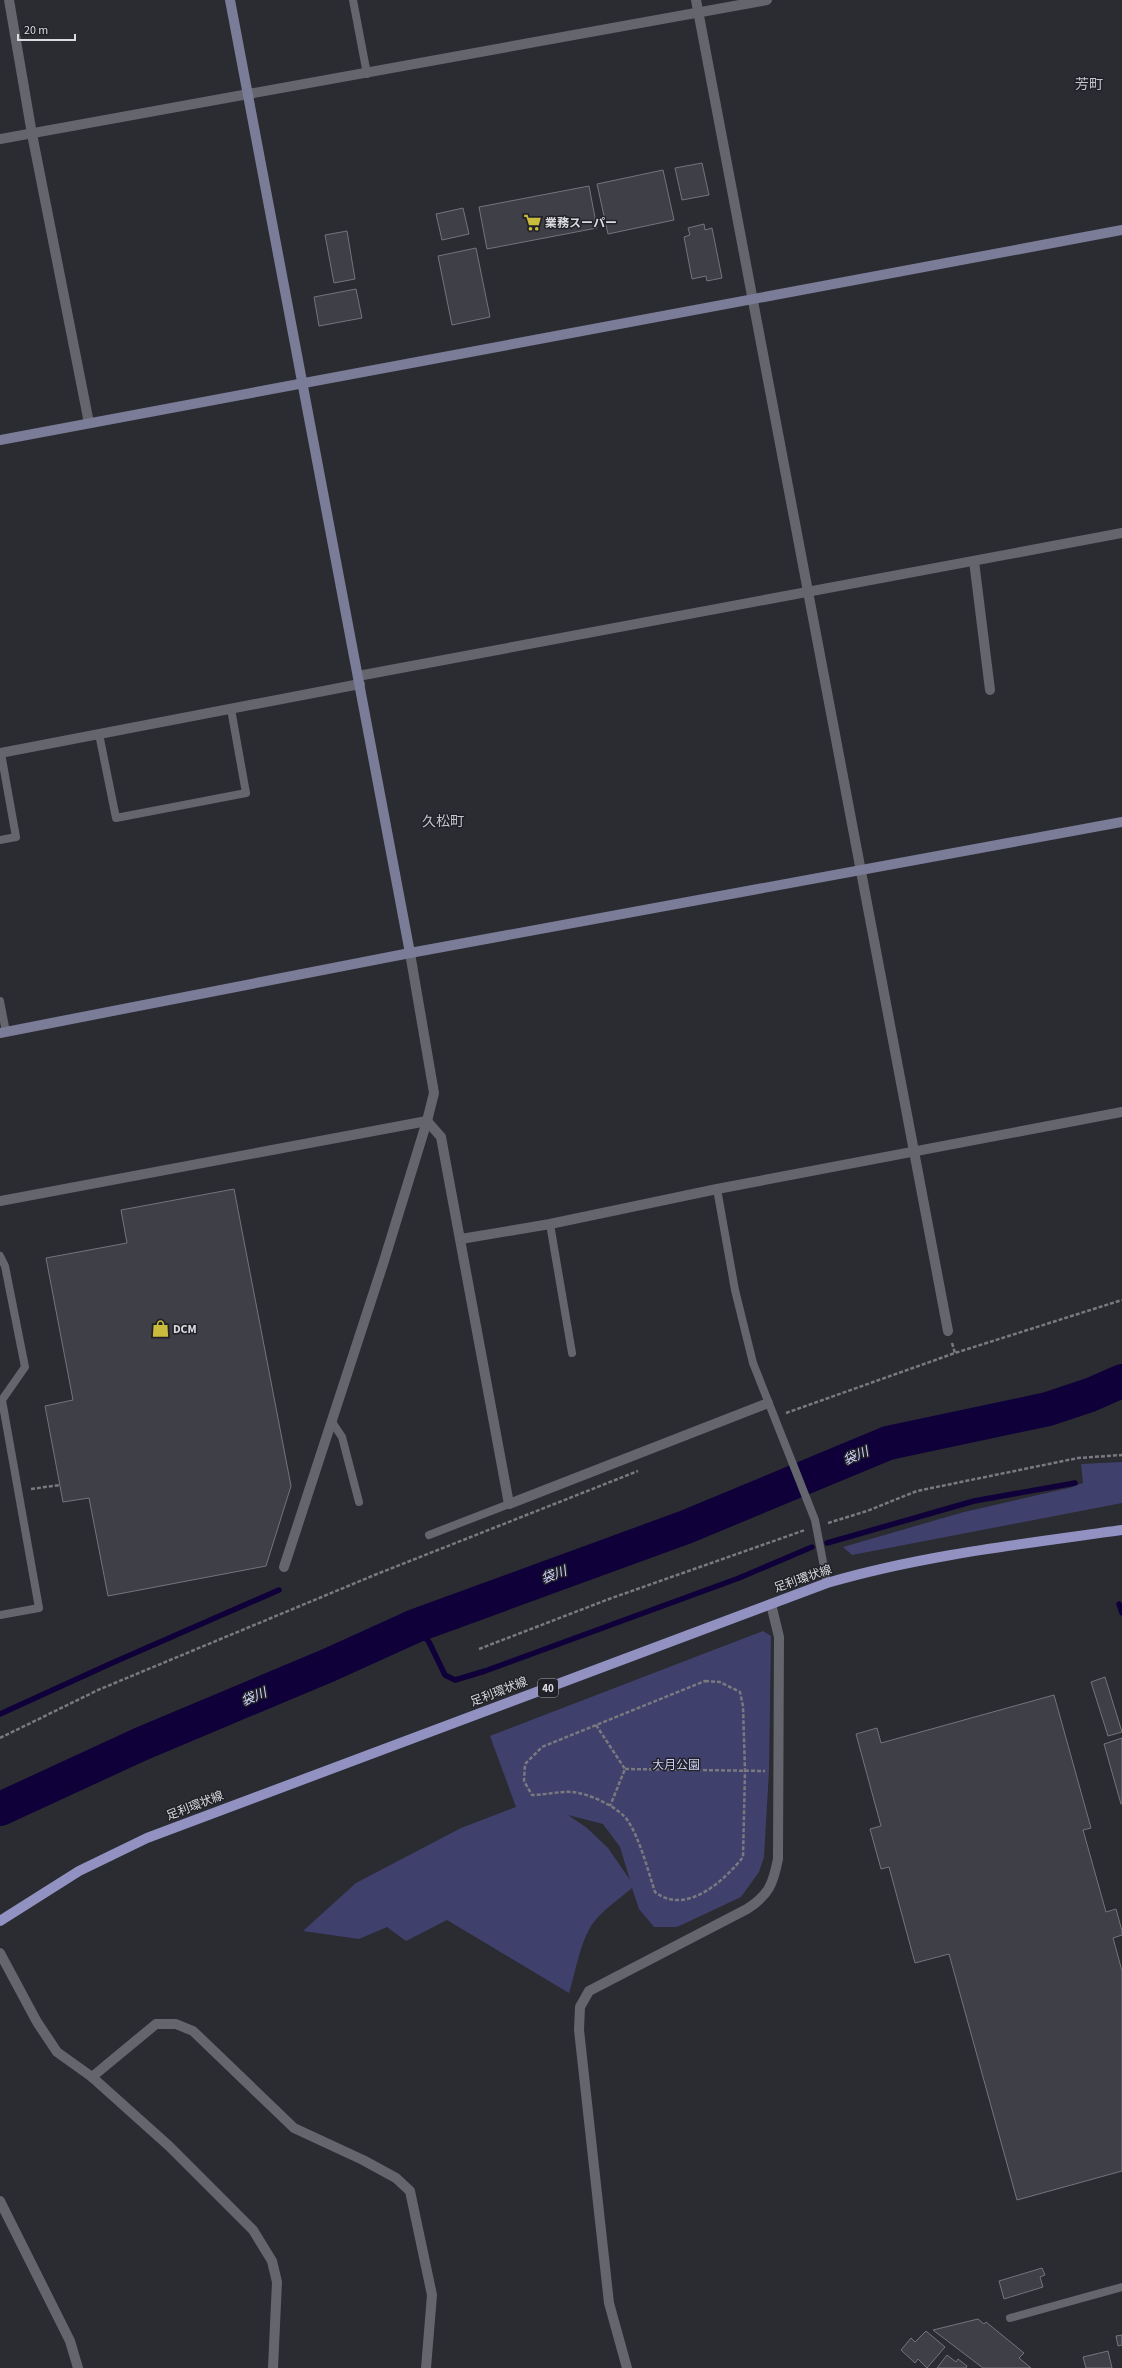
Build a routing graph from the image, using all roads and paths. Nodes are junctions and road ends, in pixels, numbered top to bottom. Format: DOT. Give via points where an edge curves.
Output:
graph roads {
  1 [pos="9,0"];
  2 [pos="230,0"];
  3 [pos="353,0"];
  4 [pos="696,0"];
  5 [pos="767,0"];
  6 [pos="698,12"];
  7 [pos="367,74"];
  8 [pos="248,96"];
  9 [pos="32,134"];
  10 [pos="0,139"];
  11 [pos="1122,230"];
  12 [pos="752,299"];
  13 [pos="302,383"];
  14 [pos="89,423"];
  15 [pos="0,440"];
  16 [pos="1122,533"];
  17 [pos="974,561"];
  18 [pos="807,591"];
  19 [pos="359,680"];
  20 [pos="990,690"];
  21 [pos="231,708"];
  22 [pos="99,734"];
  23 [pos="0,753"];
  24 [pos="1122,822"];
  25 [pos="0,840"];
  26 [pos="861,871"];
  27 [pos="410,953"];
  28 [pos="0,1001"];
  29 [pos="3,1033"];
  30 [pos="1122,1112"];
  31 [pos="427,1121"];
  32 [pos="915,1152"];
  33 [pos="717,1190"];
  34 [pos="0,1201"];
  35 [pos="550,1224"];
  36 [pos="461,1239"];
  37 [pos="0,1256"];
  38 [pos="1122,1300"];
  39 [pos="948,1331"];
  40 [pos="572,1353"];
  41 [pos="1,1400"];
  42 [pos="768,1403"];
  43 [pos="784,1413"];
  44 [pos="332,1422"];
  45 [pos="1122,1455"];
  46 [pos="645,1468"];
  47 [pos="60,1484"];
  48 [pos="18,1492"];
  49 [pos="360,1502"];
  50 [pos="509,1504"];
  51 [pos="827,1523"];
  52 [pos="807,1530"];
  53 [pos="1122,1530"];
  54 [pos="429,1535"];
  55 [pos="284,1568"];
  56 [pos="827,1584"];
  57 [pos="771,1604"];
  58 [pos="0,1616"];
  59 [pos="479,1649"];
  60 [pos="596,1725"];
  61 [pos="0,1738"];
  62 [pos="624,1769"];
  63 [pos="745,1771"];
  64 [pos="769,1771"];
  65 [pos="610,1806"];
  66 [pos="0,1921"];
  67 [pos="0,1953"];
  68 [pos="92,2077"];
  69 [pos="0,2200"];
  70 [pos="1122,2287"];
  71 [pos="1010,2318"];
  72 [pos="78,2368"];
  73 [pos="273,2368"];
  74 [pos="426,2368"];
  75 [pos="627,2368"];
  1 -- 9 [label="street"];
  2 -- 8 [label="street"];
  3 -- 7 [label="lane"];
  4 -- 6 [label="street"];
  5 -- 6 [label="street"];
  6 -- 7 [label="street"];
  6 -- 12 [label="street"];
  7 -- 8 [label="street"];
  8 -- 9 [label="street"];
  8 -- 13 [label="street"];
  9 -- 10 [label="street"];
  9 -- 14 [label="street"];
  11 -- 12 [label="street"];
  12 -- 13 [label="street"];
  12 -- 18 [label="street"];
  13 -- 14 [label="street"];
  13 -- 19 [label="street"];
  14 -- 15 [label="street"];
  16 -- 17 [label="street"];
  17 -- 18 [label="street"];
  17 -- 20 [label="street"];
  18 -- 19 [label="street"];
  18 -- 26 [label="street"];
  19 -- 21 [label="street"];
  19 -- 27 [label="street"];
  21 -- 22 [label="street"];
  21 -- 22 [label="lane" via="246,793 116,818"];
  22 -- 23 [label="street"];
  23 -- 25 [label="lane" via="16,837"];
  24 -- 26 [label="street"];
  26 -- 27 [label="street"];
  26 -- 32 [label="street"];
  27 -- 29 [label="street"];
  27 -- 31 [label="street" via="434,1093"];
  28 -- 29 [label="lane"];
  30 -- 32 [label="street"];
  31 -- 34 [label="street"];
  31 -- 36 [label="street" via="440,1137"];
  31 -- 44 [label="street"];
  32 -- 33 [label="street"];
  32 -- 39 [label="street"];
  33 -- 35 [label="street"];
  33 -- 42 [label="lane" via="742,1325"];
  35 -- 36 [label="street"];
  35 -- 40 [label="lane"];
  36 -- 50 [label="street"];
  37 -- 41 [label="lane" via="5,1266 25,1366"];
  38 -- 43 [label="path" via="955,1353"];
  41 -- 48 [label="lane"];
  42 -- 50 [label="street"];
  42 -- 56 [label="lane" via="815,1520"];
  44 -- 49 [label="lane" via="342,1437"];
  44 -- 55 [label="street"];
  45 -- 51 [label="path" via="1078,1458 917,1490 867,1511"];
  46 -- 61 [label="path" via="377,1574 105,1687"];
  47 -- 48 [label="path"];
  48 -- 58 [label="lane" via="39,1608"];
  50 -- 54 [label="lane"];
  52 -- 59 [label="path" via="609,1599"];
  53 -- 56 [label="main road, 足利環状線 / 40" via="922,1560 876,1569"];
  56 -- 57 [label="main road, 足利環状線 / 40"];
  57 -- 66 [label="main road, 足利環状線 / 40" via="147,1838 79,1871"];
  57 -- 75 [label="street" via="779,1638 778,1859 774,1882 761,1900 589,1991 580,2007 579,2030 609,2303"];
  60 -- 62 [label="path"];
  60 -- 63 [label="path" via="705,1681 720,1682 740,1692 743,1706"];
  60 -- 65 [label="path" via="537,1750 525,1764 524,1781 532,1795 571,1792 588,1795"];
  62 -- 63 [label="path"];
  62 -- 65 [label="path"];
  63 -- 64 [label="path"];
  63 -- 65 [label="path" via="743,1857 718,1884 680,1902 664,1900 655,1892 632,1827 627,1819"];
  67 -- 68 [label="street" via="37,2022 57,2052"];
  68 -- 73 [label="street" via="186,2162 253,2230 272,2261 277,2282"];
  68 -- 74 [label="street" via="156,2024 176,2024 194,2031 294,2128 396,2178 410,2192 432,2295"];
  69 -- 72 [label="street" via="70,2341"];
  70 -- 71 [label="lane"];
}
